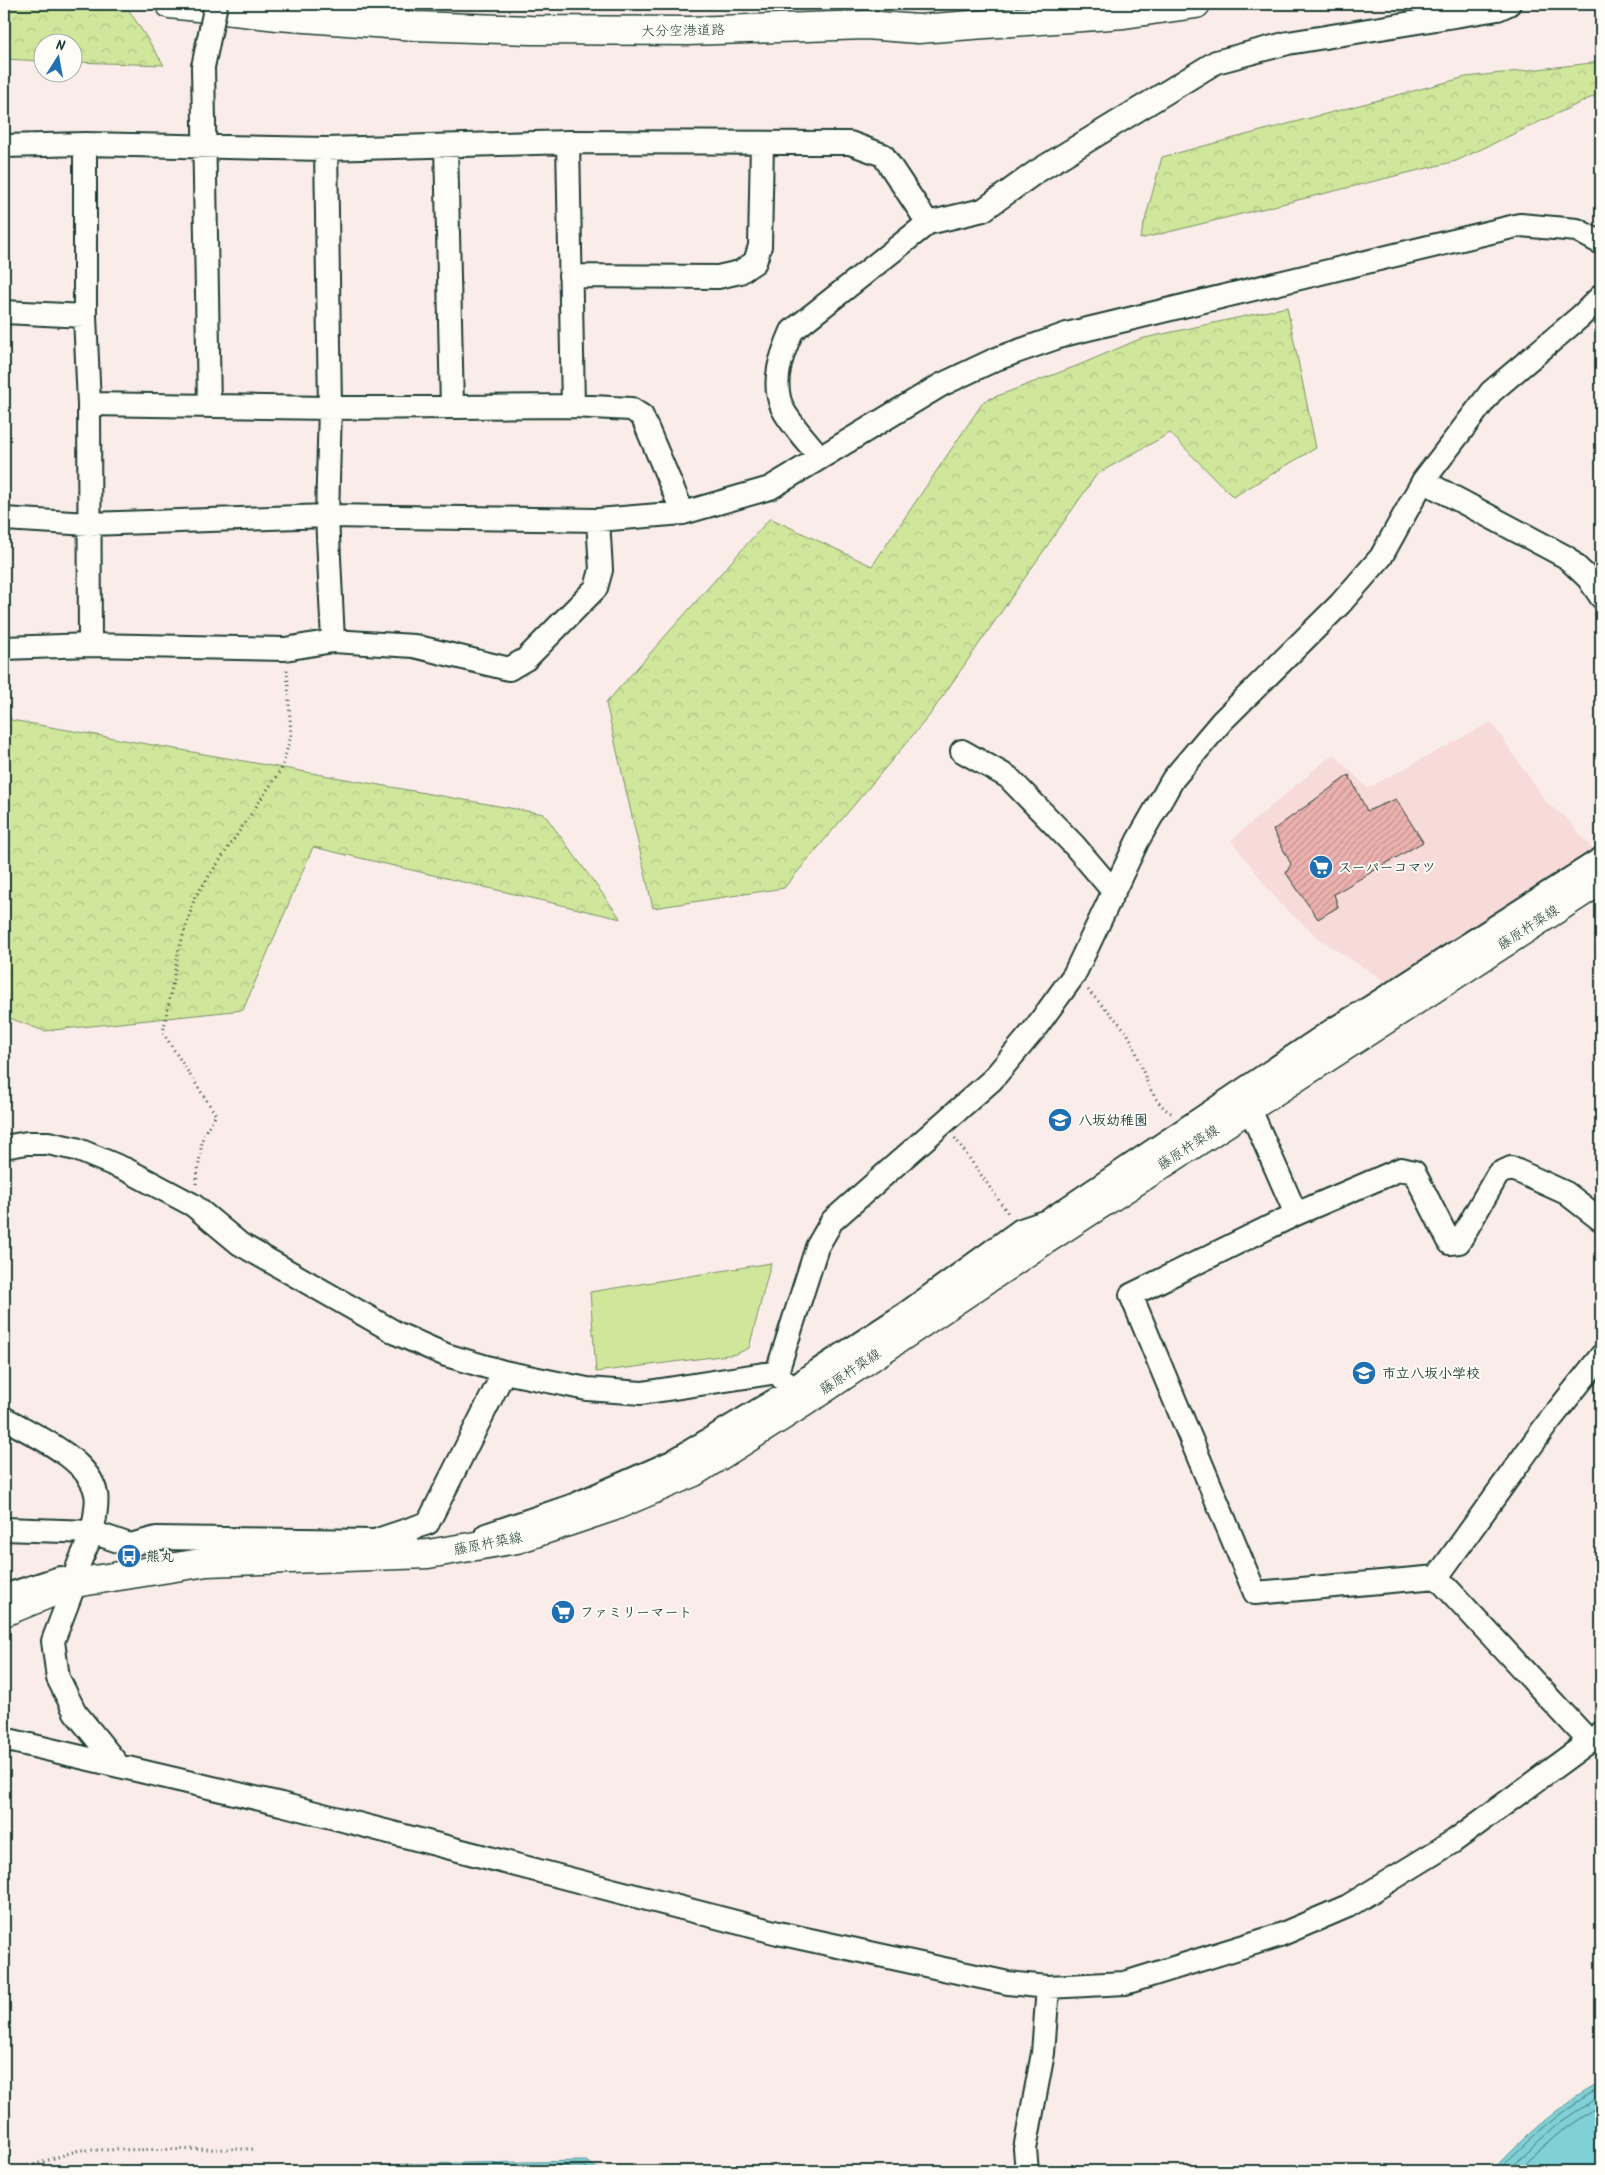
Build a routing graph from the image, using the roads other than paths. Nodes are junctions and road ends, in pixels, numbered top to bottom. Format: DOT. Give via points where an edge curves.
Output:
graph roads {
  1 [pos="170,4"];
  2 [pos="216,4"];
  3 [pos="1196,4"];
  4 [pos="1504,6"];
  5 [pos="568,142"];
  6 [pos="762,143"];
  7 [pos="85,144"];
  8 [pos="4,146"];
  9 [pos="204,146"];
  10 [pos="446,146"];
  11 [pos="326,149"];
  12 [pos="928,223"];
  13 [pos="1601,243"];
  14 [pos="570,276"];
  15 [pos="1601,296"];
  16 [pos="4,312"];
  17 [pos="85,316"];
  18 [pos="89,404"];
  19 [pos="209,406"];
  20 [pos="573,406"];
  21 [pos="452,407"];
  22 [pos="330,408"];
  23 [pos="820,457"];
  24 [pos="1423,480"];
  25 [pos="683,513"];
  26 [pos="327,516"];
  27 [pos="4,519"];
  28 [pos="598,520"];
  29 [pos="89,524"];
  30 [pos="1601,597"];
  31 [pos="333,641"];
  32 [pos="90,645"];
  33 [pos="4,648"];
  34 [pos="962,751"];
  35 [pos="1601,859"];
  36 [pos="1601,880"];
  37 [pos="1114,892"];
  38 [pos="1249,1107"];
  39 [pos="4,1147"];
  40 [pos="1296,1214"];
  41 [pos="1601,1220"];
  42 [pos="1601,1356"];
  43 [pos="504,1372"];
  44 [pos="777,1372"];
  45 [pos="799,1396"];
  46 [pos="4,1418"];
  47 [pos="4,1529"];
  48 [pos="92,1532"];
  49 [pos="374,1541"];
  50 [pos="1437,1577"];
  51 [pos="75,1578"];
  52 [pos="4,1596"];
  53 [pos="4,1612"];
  54 [pos="1596,1738"];
  55 [pos="4,1739"];
  56 [pos="118,1765"];
  57 [pos="1048,1987"];
  58 [pos="1027,2171"];
  1 -- 3 [label="main road, 大分空港道路" via="415,26 688,31 866,25 918,29 1124,14"];
  2 -- 9 [label="street, bridge" via="203,67"];
  4 -- 12 [label="street" via="1288,43 1216,62 1036,172 983,210"];
  5 -- 6 [label="street"];
  5 -- 10 [label="street"];
  5 -- 14 [label="street"];
  6 -- 12 [label="street" via="850,143 883,156"];
  6 -- 14 [label="street" via="760,246 755,262 740,272 718,277"];
  7 -- 8 [label="street"];
  7 -- 9 [label="street"];
  7 -- 17 [label="street"];
  9 -- 11 [label="street"];
  9 -- 19 [label="street"];
  10 -- 11 [label="street"];
  10 -- 21 [label="street"];
  11 -- 22 [label="street"];
  12 -- 23 [label="street" via="792,331 782,354 777,385 782,407"];
  13 -- 23 [label="street" via="1577,230 1520,225 1068,334 996,359 941,385"];
  14 -- 20 [label="street"];
  15 -- 24 [label="street" via="1491,392"];
  16 -- 17 [label="street"];
  17 -- 18 [label="street"];
  18 -- 19 [label="street"];
  18 -- 29 [label="street"];
  19 -- 22 [label="street"];
  20 -- 21 [label="street"];
  20 -- 25 [label="street" via="631,409 642,416"];
  21 -- 22 [label="street"];
  22 -- 26 [label="street"];
  23 -- 25 [label="street" via="770,488"];
  24 -- 30 [label="street" via="1566,557 1588,578"];
  24 -- 37 [label="street" via="1381,557 1340,604 1222,721 1173,779 1138,840"];
  25 -- 28 [label="street"];
  26 -- 28 [label="street"];
  26 -- 29 [label="street"];
  26 -- 31 [label="street"];
  27 -- 29 [label="street"];
  28 -- 31 [label="street" via="601,570 596,588 526,659 509,669 414,646"];
  29 -- 32 [label="street"];
  31 -- 32 [label="street" via="285,649"];
  32 -- 33 [label="street"];
  34 -- 37 [label="street" via="1008,777"];
  35 -- 45 [label="street" via="1334,1028 1048,1221 1021,1230 905,1314 808,1377"];
  36 -- 38 [label="main road, 藤原杵築線"];
  37 -- 44 [label="street" via="1074,975 992,1080 832,1221 817,1247"];
  38 -- 40 [label="street"];
  38 -- 45 [label="main road, 藤原杵築線"];
  39 -- 43 [label="street" via="48,1143 76,1149 127,1170 193,1205 240,1244 398,1334 446,1355"];
  40 -- 41 [label="street" via="1401,1169 1414,1172 1450,1243 1459,1242 1498,1174 1510,1168 1566,1192"];
  40 -- 50 [label="street" via="1131,1295 1255,1593"];
  42 -- 50 [label="street" via="1547,1424"];
  43 -- 44 [label="street" via="587,1389 642,1392"];
  43 -- 49 [label="street" via="428,1523"];
  44 -- 45 [label="street"];
  45 -- 49 [label="street" via="672,1462 574,1505 482,1536 419,1547"];
  45 -- 51 [label="main road, 藤原杵築線" via="694,1472 612,1507 517,1539 428,1554 207,1562"];
  46 -- 48 [label="street" via="84,1468 96,1494"];
  47 -- 48 [label="street"];
  48 -- 49 [label="street" via="130,1545 156,1538"];
  48 -- 51 [label="street"];
  50 -- 54 [label="street"];
  51 -- 52 [label="street"];
  51 -- 53 [label="main road, 藤原杵築線"];
  51 -- 56 [label="street" via="53,1641 58,1678 75,1712"];
  54 -- 57 [label="street" via="1454,1841 1348,1906 1280,1935 1125,1984"];
  55 -- 56 [label="street"];
  56 -- 57 [label="street" via="778,1933 1008,1983"];
  57 -- 58 [label="street" via="1043,2053 1025,2149"];
}
